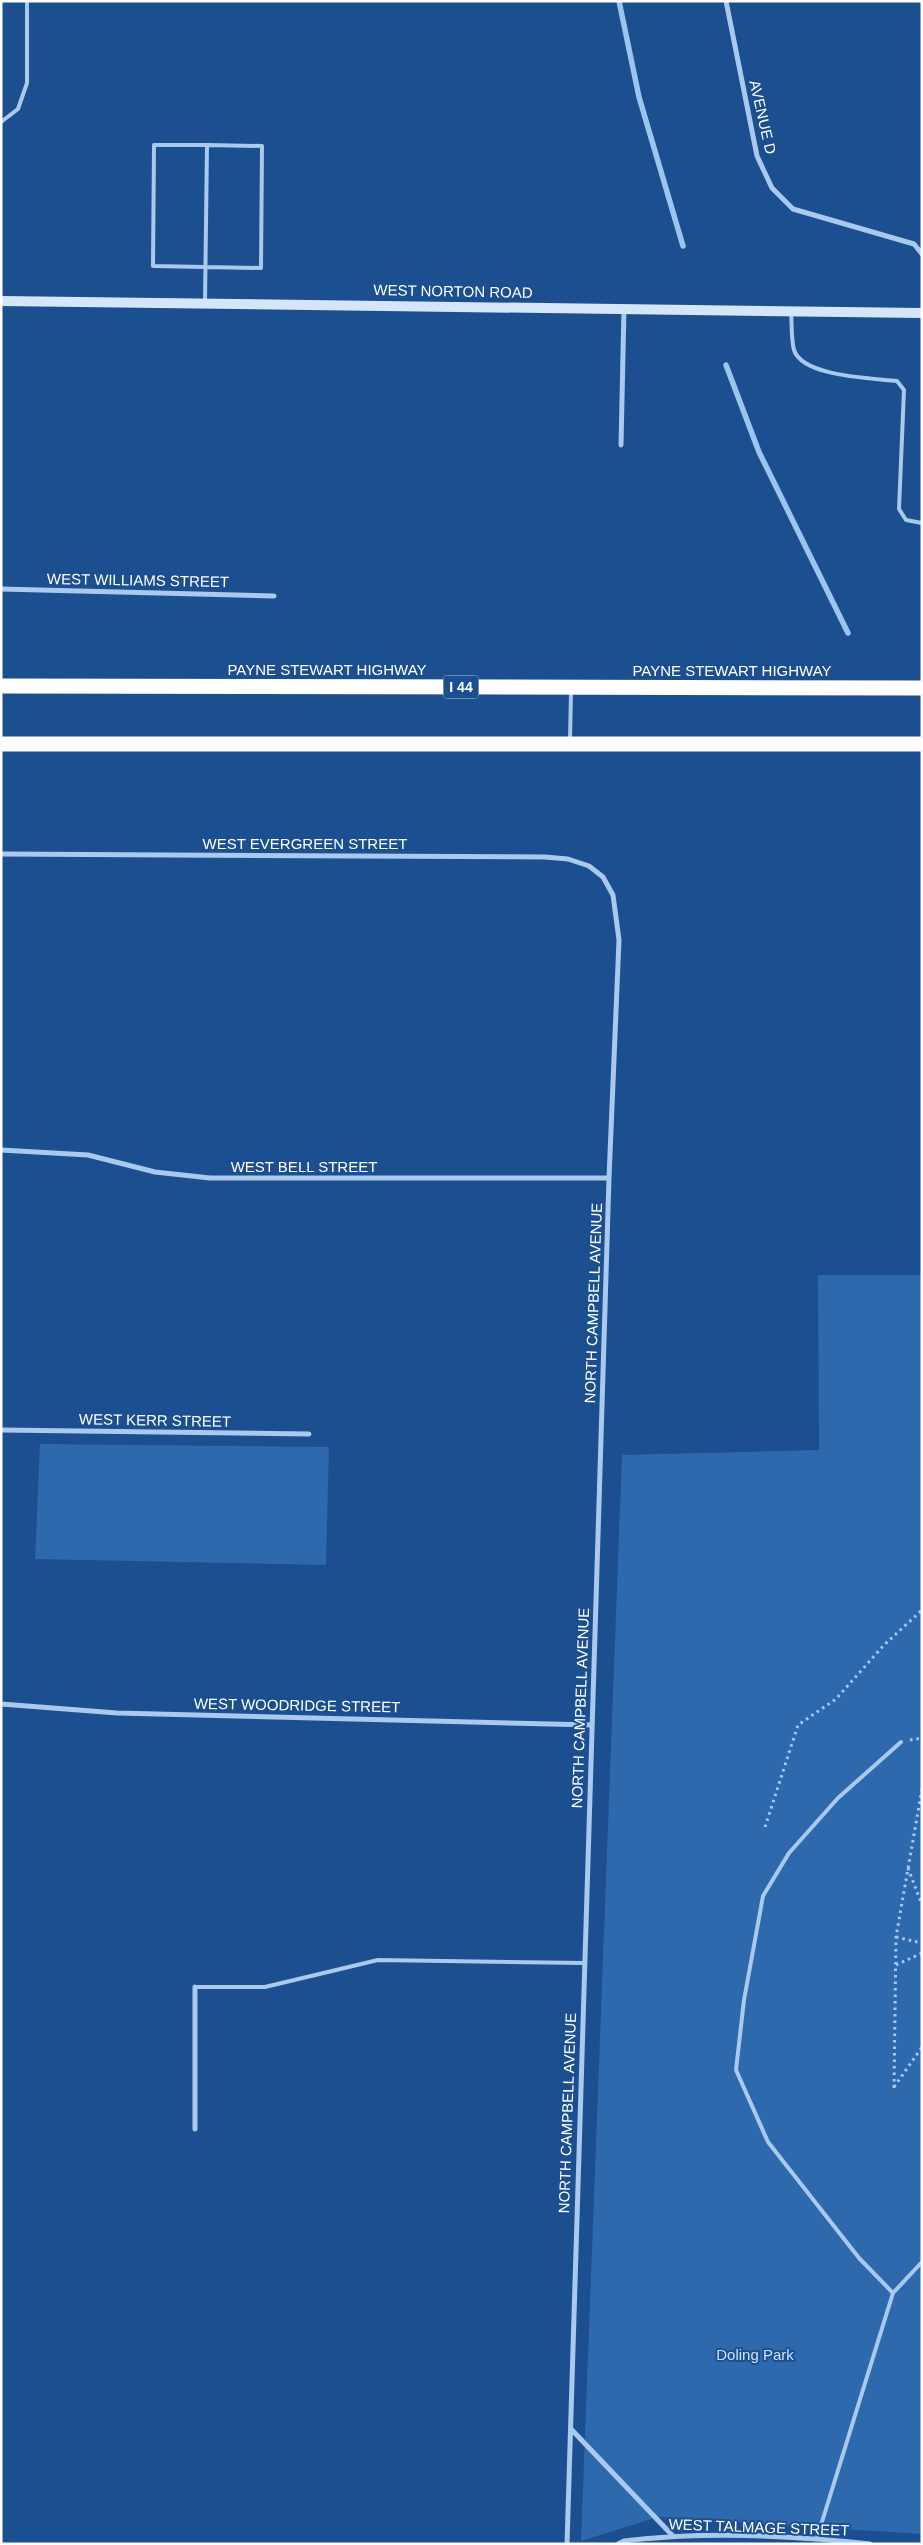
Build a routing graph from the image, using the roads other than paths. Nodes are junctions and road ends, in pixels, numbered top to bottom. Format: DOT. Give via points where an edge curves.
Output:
graph roads {
  1 [pos="27,1"];
  2 [pos="726,1"];
  3 [pos="1,122"];
  4 [pos="207,145"];
  5 [pos="922,254"];
  6 [pos="205,267"];
  7 [pos="1,301"];
  8 [pos="205,303"];
  9 [pos="624,308"];
  10 [pos="791,312"];
  11 [pos="922,314"];
  12 [pos="621,445"];
  13 [pos="922,523"];
  14 [pos="1,589"];
  15 [pos="274,596"];
  16 [pos="1,686"];
  17 [pos="571,687"];
  18 [pos="922,688"];
  19 [pos="1,744"];
  20 [pos="570,744"];
  21 [pos="922,744"];
  22 [pos="1,854"];
  23 [pos="603,876"];
  24 [pos="1,1150"];
  25 [pos="609,1178"];
  26 [pos="1,1430"];
  27 [pos="309,1434"];
  28 [pos="1,1704"];
  29 [pos="592,1725"];
  30 [pos="901,1742"];
  31 [pos="584,1963"];
  32 [pos="196,1987"];
  33 [pos="196,2130"];
  34 [pos="922,2262"];
  35 [pos="893,2293"];
  36 [pos="570,2429"];
  37 [pos="672,2535"];
  38 [pos="817,2538"];
  39 [pos="567,2544"];
  40 [pos="618,2544"];
  41 [pos="870,2544"];
  1 -- 3 [label="lane" via="27,83 18,109"];
  2 -- 5 [label="street, AVENUE D" via="757,156 772,188 792,209 914,244"];
  4 -- 6 [label="lane"];
  4 -- 6 [label="lane" via="154,144 153,266"];
  4 -- 6 [label="lane" via="262,146 261,268"];
  6 -- 8 [label="lane"];
  7 -- 8 [label="main road, WEST NORTON ROAD"];
  8 -- 9 [label="main road, WEST NORTON ROAD"];
  9 -- 10 [label="main road, WEST NORTON ROAD"];
  9 -- 12 [label="street"];
  10 -- 11 [label="main road, WEST NORTON ROAD"];
  10 -- 13 [label="lane" via="794,351 805,363 824,372 897,381 904,390 900,509 906,520"];
  14 -- 15 [label="street, WEST WILLIAMS STREET"];
  16 -- 17 [label="highway, PAYNE STEWART HIGHWAY / I 44"];
  17 -- 18 [label="highway, PAYNE STEWART HIGHWAY / I 44"];
  17 -- 20 [label="lane"];
  19 -- 20 [label="highway"];
  20 -- 21 [label="highway"];
  22 -- 23 [label="street, WEST EVERGREEN STREET" via="545,857 568,859 589,866"];
  23 -- 25 [label="street, NORTH CAMPBELL AVENUE" via="613,895 619,940"];
  24 -- 25 [label="street, WEST BELL STREET" via="88,1155 154,1172 210,1178"];
  25 -- 29 [label="street, NORTH CAMPBELL AVENUE"];
  26 -- 27 [label="street, WEST KERR STREET"];
  28 -- 29 [label="street, WEST WOODRIDGE STREET" via="117,1713"];
  29 -- 31 [label="street, NORTH CAMPBELL AVENUE"];
  30 -- 35 [label="lane" via="838,1798 789,1853 763,1896 744,2000 736,2070 768,2142 858,2258"];
  31 -- 32 [label="lane" via="378,1960 265,1987"];
  31 -- 36 [label="street, NORTH CAMPBELL AVENUE"];
  32 -- 33 [label="street"];
  34 -- 35 [label="lane"];
  35 -- 38 [label="lane"];
  36 -- 37 [label="street"];
  36 -- 39 [label="street, NORTH CAMPBELL AVENUE"];
  37 -- 38 [label="street, WEST TALMAGE STREET"];
  37 -- 40 [label="street, WEST TALMAGE STREET"];
  38 -- 41 [label="street, WEST TALMAGE STREET"];
}
